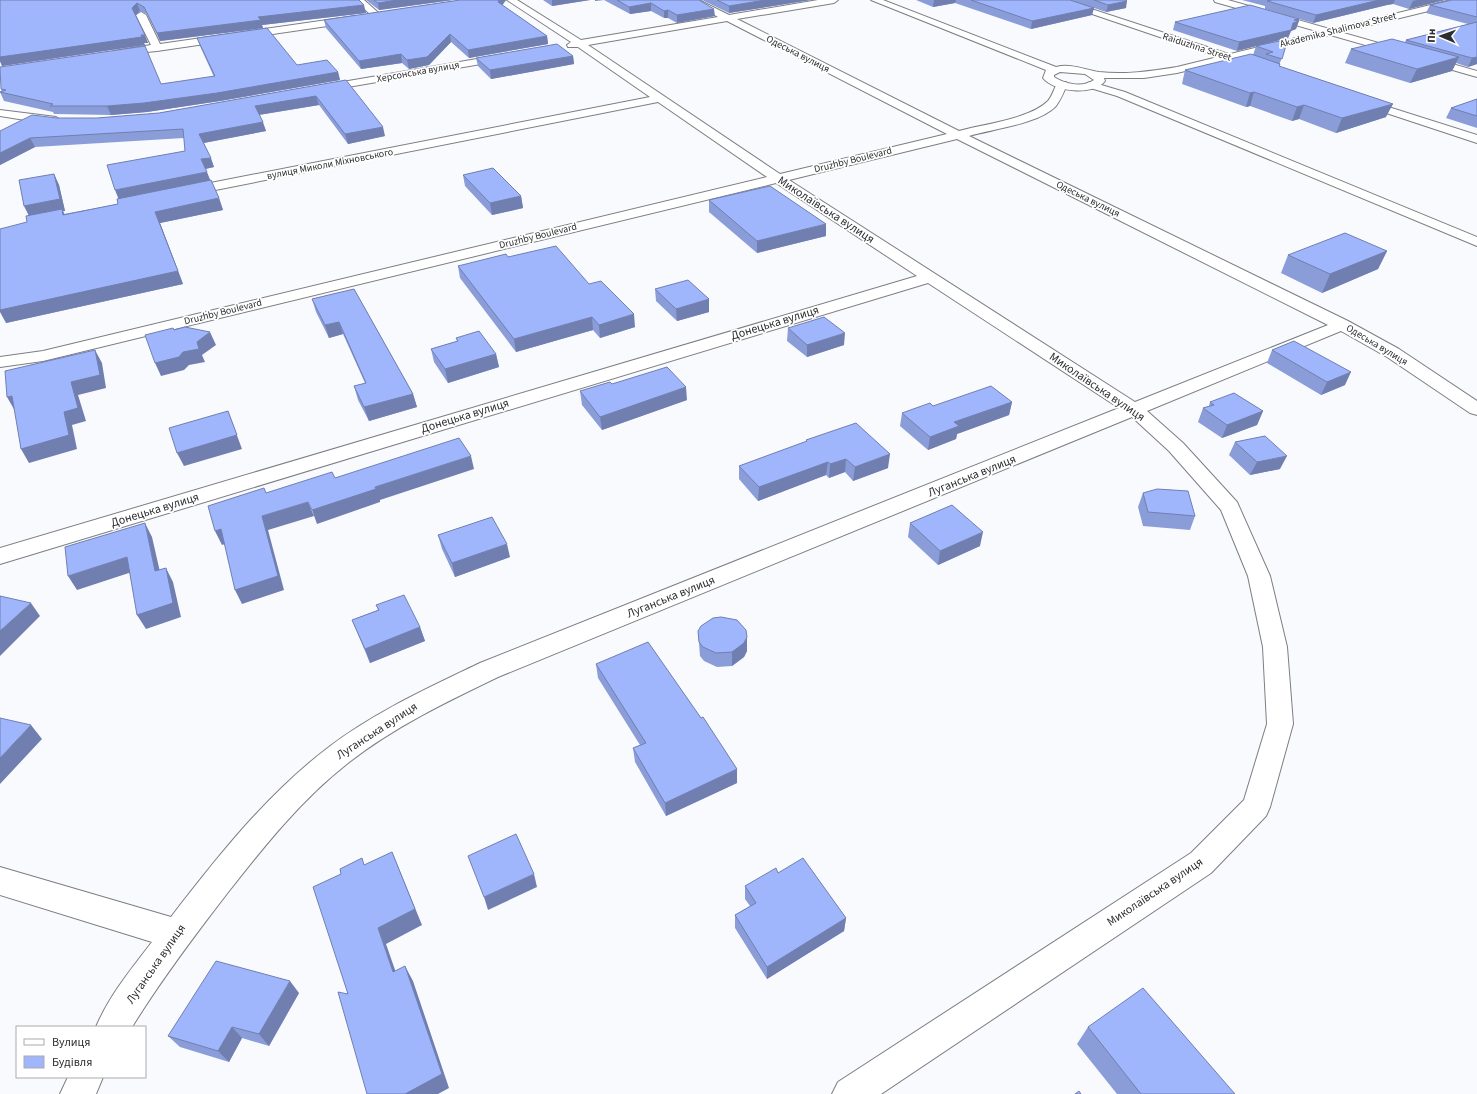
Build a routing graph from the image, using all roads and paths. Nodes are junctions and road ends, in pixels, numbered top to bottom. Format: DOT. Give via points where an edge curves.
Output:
graph roads {
  1 [pos="359,0"];
  2 [pos="512,0"];
  3 [pos="692,0"];
  4 [pos="834,0"];
  5 [pos="875,0"];
  6 [pos="1055,0"];
  7 [pos="1218,0"];
  8 [pos="1462,0"];
  9 [pos="141,15"];
  10 [pos="728,18"];
  11 [pos="1329,32"];
  12 [pos="572,45"];
  13 [pos="157,48"];
  14 [pos="110,55"];
  15 [pos="517,55"];
  16 [pos="1228,57"];
  17 [pos="1056,70"];
  18 [pos="1266,70"];
  19 [pos="1477,74"];
  20 [pos="1094,80"];
  21 [pos="1062,84"];
  22 [pos="312,90"];
  23 [pos="1349,97"];
  24 [pos="661,98"];
  25 [pos="0,113"];
  26 [pos="31,118"];
  27 [pos="71,122"];
  28 [pos="12,127"];
  29 [pos="958,134"];
  30 [pos="1477,139"];
  31 [pos="777,178"];
  32 [pos="171,195"];
  33 [pos="1477,242"];
  34 [pos="930,277"];
  35 [pos="1342,325"];
  36 [pos="0,362"];
  37 [pos="1477,409"];
  38 [pos="1135,410"];
  39 [pos="0,556"];
  40 [pos="0,881"];
  41 [pos="176,934"];
  42 [pos="114,1026"];
  43 [pos="86,1078"];
  44 [pos="78,1094"];
  45 [pos="850,1094"];
  1 -- 13 [label="street" via="381,15"];
  2 -- 12 [label="street, Миколаївська вулиця"];
  3 -- 10 [label="street, Одеська вулиця"];
  4 -- 10 [label="street"];
  5 -- 17 [label="street"];
  6 -- 16 [label="street, Raiduzhna Street"];
  7 -- 11 [label="street"];
  8 -- 11 [label="street, Akademika Shalimova Street"];
  9 -- 13 [label="street"];
  10 -- 12 [label="street"];
  10 -- 29 [label="street, Одеська вулиця"];
  11 -- 16 [label="street, Akademika Shalimova Street"];
  11 -- 19 [label="street"];
  12 -- 24 [label="street, Миколаївська вулиця"];
  13 -- 14 [label="street"];
  15 -- 22 [label="street, Херсонська вулиця"];
  16 -- 18 [label="street, Raiduzhna Street"];
  16 -- 20 [label="street, Akademika Shalimova Street" via="1162,73"];
  17 -- 20 [label="street" via="1076,70"];
  17 -- 21 [label="street" via="1049,73 1048,78"];
  20 -- 21 [label="street"];
  20 -- 33 [label="street" via="1121,94"];
  21 -- 29 [label="street, Druzhby Boulevard" via="1055,99 1047,107 1020,118"];
  23 -- 30 [label="street"];
  24 -- 31 [label="street, Миколаївська вулиця"];
  24 -- 32 [label="street, вулиця Миколи Міхновського"];
  25 -- 26 [label="street"];
  26 -- 27 [label="street"];
  26 -- 28 [label="street"];
  29 -- 31 [label="street, Druzhby Boulevard"];
  29 -- 35 [label="street, Одеська вулиця"];
  31 -- 34 [label="street, Миколаївська вулиця"];
  31 -- 36 [label="street, Druzhby Boulevard" via="43,356"];
  34 -- 38 [label="street, Миколаївська вулиця"];
  34 -- 39 [label="street, Донецька вулиця"];
  35 -- 37 [label="street, Одеська вулиця" via="1393,354"];
  35 -- 38 [label="street, Луганська вулиця"];
  38 -- 41 [label="street, Луганська вулиця" via="504,664 425,701 369,734 320,770 278,809"];
  38 -- 45 [label="street, Миколаївська вулиця" via="1176,447 1230,507 1259,576 1275,647 1280,724 1256,807 1201,863"];
  40 -- 41 [label="street"];
  41 -- 42 [label="street, Луганська вулиця"];
  43 -- 44 [label="street"];
}
